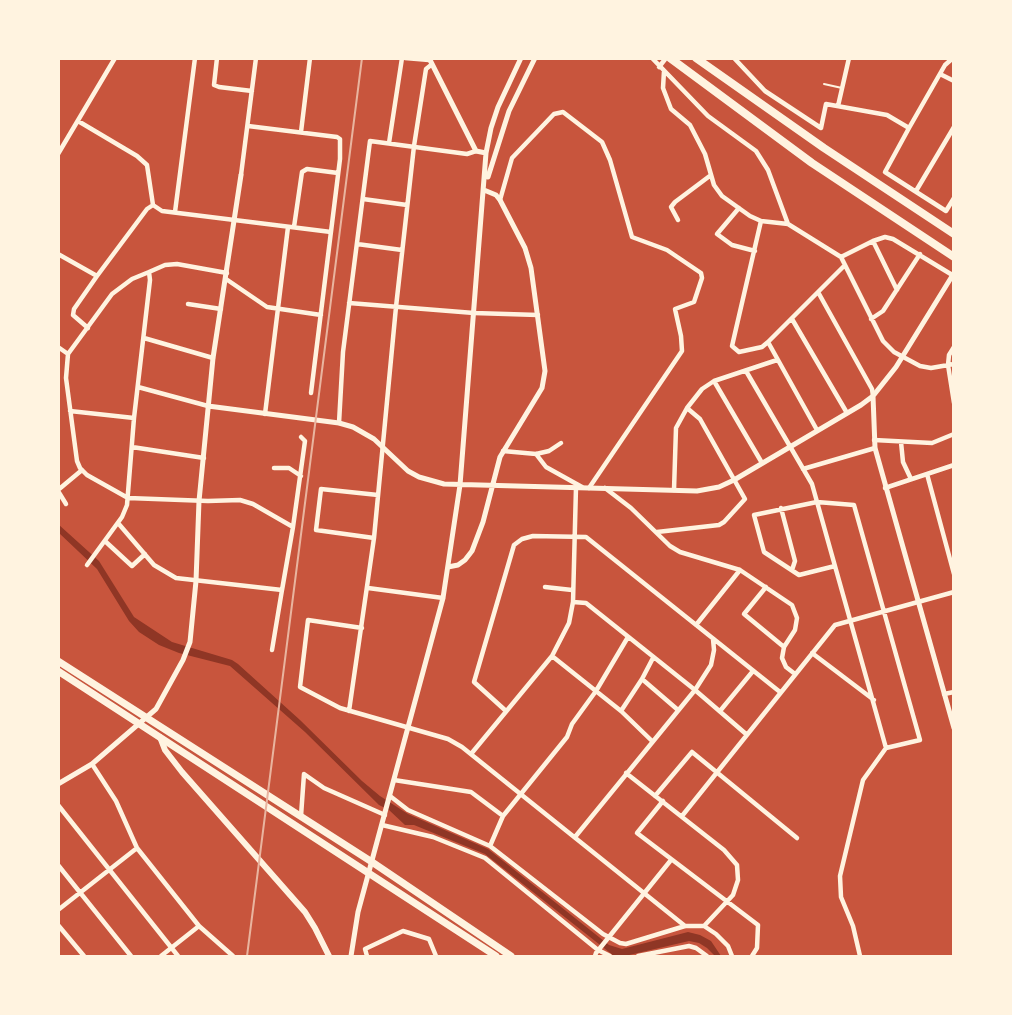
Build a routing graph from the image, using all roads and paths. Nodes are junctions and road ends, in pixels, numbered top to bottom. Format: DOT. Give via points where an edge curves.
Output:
graph roads {
  1 [pos="115,58"];
  2 [pos="195,58"];
  3 [pos="217,58"];
  4 [pos="256,58"];
  5 [pos="310,58"];
  6 [pos="404,58"];
  7 [pos="521,58"];
  8 [pos="535,58"];
  9 [pos="652,58"];
  10 [pos="696,58"];
  11 [pos="849,58"];
  12 [pos="953,58"];
  13 [pos="736,59"];
  14 [pos="670,60"];
  15 [pos="430,61"];
  16 [pos="662,69"];
  17 [pos="940,74"];
  18 [pos="954,81"];
  19 [pos="824,84"];
  20 [pos="842,88"];
  21 [pos="252,91"];
  22 [pos="838,106"];
  23 [pos="78,121"];
  24 [pos="248,126"];
  25 [pos="954,127"];
  26 [pos="909,128"];
  27 [pos="301,132"];
  28 [pos="389,143"];
  29 [pos="414,146"];
  30 [pos="476,151"];
  31 [pos="486,153"];
  32 [pos="58,154"];
  33 [pos="338,173"];
  34 [pos="241,175"];
  35 [pos="711,175"];
  36 [pos="484,190"];
  37 [pos="916,191"];
  38 [pos="954,198"];
  39 [pos="363,199"];
  40 [pos="500,200"];
  41 [pos="153,205"];
  42 [pos="407,205"];
  43 [pos="739,208"];
  44 [pos="946,211"];
  45 [pos="175,212"];
  46 [pos="954,215"];
  47 [pos="234,220"];
  48 [pos="678,220"];
  49 [pos="761,221"];
  50 [pos="788,224"];
  51 [pos="291,227"];
  52 [pos="331,232"];
  53 [pos="954,234"];
  54 [pos="873,241"];
  55 [pos="357,244"];
  56 [pos="402,250"];
  57 [pos="755,251"];
  58 [pos="58,254"];
  59 [pos="920,254"];
  60 [pos="841,257"];
  61 [pos="954,257"];
  62 [pos="845,265"];
  63 [pos="149,272"];
  64 [pos="97,276"];
  65 [pos="226,276"];
  66 [pos="952,276"];
  67 [pos="897,290"];
  68 [pos="818,292"];
  69 [pos="349,303"];
  70 [pos="188,304"];
  71 [pos="396,307"];
  72 [pos="221,309"];
  73 [pos="278,309"];
  74 [pos="474,314"];
  75 [pos="321,315"];
  76 [pos="538,315"];
  77 [pos="792,319"];
  78 [pos="871,319"];
  79 [pos="88,328"];
  80 [pos="144,338"];
  81 [pos="768,342"];
  82 [pos="58,346"];
  83 [pos="954,347"];
  84 [pos="68,354"];
  85 [pos="213,358"];
  86 [pos="903,358"];
  87 [pos="777,360"];
  88 [pos="951,364"];
  89 [pos="746,371"];
  90 [pos="714,381"];
  91 [pos="138,387"];
  92 [pos="311,393"];
  93 [pos="873,396"];
  94 [pos="954,403"];
  95 [pos="208,406"];
  96 [pos="687,408"];
  97 [pos="70,411"];
  98 [pos="847,413"];
  99 [pos="265,414"];
  100 [pos="134,418"];
  101 [pos="339,423"];
  102 [pos="818,430"];
  103 [pos="954,434"];
  104 [pos="301,437"];
  105 [pos="874,440"];
  106 [pos="901,442"];
  107 [pos="561,443"];
  108 [pos="132,447"];
  109 [pos="383,447"];
  110 [pos="789,447"];
  111 [pos="874,448"];
  112 [pos="503,451"];
  113 [pos="536,454"];
  114 [pos="204,458"];
  115 [pos="762,463"];
  116 [pos="954,465"];
  117 [pos="274,468"];
  118 [pos="803,469"];
  119 [pos="82,470"];
  120 [pos="927,474"];
  121 [pos="301,476"];
  122 [pos="911,479"];
  123 [pos="734,480"];
  124 [pos="460,485"];
  125 [pos="492,485"];
  126 [pos="579,487"];
  127 [pos="589,488"];
  128 [pos="604,488"];
  129 [pos="885,488"];
  130 [pos="674,490"];
  131 [pos="58,491"];
  132 [pos="378,495"];
  133 [pos="128,498"];
  134 [pos="199,501"];
  135 [pos="817,502"];
  136 [pos="66,504"];
  137 [pos="781,508"];
  138 [pos="118,523"];
  139 [pos="293,527"];
  140 [pos="657,532"];
  141 [pos="573,536"];
  142 [pos="374,538"];
  143 [pos="106,542"];
  144 [pos="146,554"];
  145 [pos="87,565"];
  146 [pos="835,566"];
  147 [pos="448,567"];
  148 [pos="740,570"];
  149 [pos="792,570"];
  150 [pos="954,574"];
  151 [pos="196,581"];
  152 [pos="545,587"];
  153 [pos="766,587"];
  154 [pos="368,588"];
  155 [pos="282,590"];
  156 [pos="572,590"];
  157 [pos="954,592"];
  158 [pos="443,598"];
  159 [pos="573,602"];
  160 [pos="919,602"];
  161 [pos="883,612"];
  162 [pos="850,621"];
  163 [pos="696,625"];
  164 [pos="362,628"];
  165 [pos="628,637"];
  166 [pos="713,639"];
  167 [pos="784,647"];
  168 [pos="272,650"];
  169 [pos="812,653"];
  170 [pos="552,656"];
  171 [pos="653,658"];
  172 [pos="58,662"];
  173 [pos="58,671"];
  174 [pos="753,671"];
  175 [pos="795,674"];
  176 [pos="642,679"];
  177 [pos="695,690"];
  178 [pos="596,691"];
  179 [pos="954,692"];
  180 [pos="780,693"];
  181 [pos="944,694"];
  182 [pos="874,700"];
  183 [pos="678,710"];
  184 [pos="350,711"];
  185 [pos="506,711"];
  186 [pos="621,711"];
  187 [pos="720,711"];
  188 [pos="147,717"];
  189 [pos="139,722"];
  190 [pos="408,728"];
  191 [pos="954,728"];
  192 [pos="746,734"];
  193 [pos="159,736"];
  194 [pos="652,741"];
  195 [pos="886,748"];
  196 [pos="471,754"];
  197 [pos="92,764"];
  198 [pos="716,772"];
  199 [pos="626,773"];
  200 [pos="394,780"];
  201 [pos="58,784"];
  202 [pos="520,794"];
  203 [pos="655,796"];
  204 [pos="389,797"];
  205 [pos="663,801"];
  206 [pos="58,805"];
  207 [pos="385,814"];
  208 [pos="301,816"];
  209 [pos="503,816"];
  210 [pos="682,816"];
  211 [pos="382,825"];
  212 [pos="575,837"];
  213 [pos="797,838"];
  214 [pos="490,846"];
  215 [pos="137,848"];
  216 [pos="671,860"];
  217 [pos="372,862"];
  218 [pos="58,865"];
  219 [pos="110,869"];
  220 [pos="369,872"];
  221 [pos="81,893"];
  222 [pos="644,894"];
  223 [pos="726,903"];
  224 [pos="58,910"];
  225 [pos="58,924"];
  226 [pos="199,926"];
  227 [pos="685,926"];
  228 [pos="704,926"];
  229 [pos="608,938"];
  230 [pos="171,948"];
  231 [pos="599,950"];
  232 [pos="84,957"];
  233 [pos="131,957"];
  234 [pos="160,957"];
  235 [pos="178,957"];
  236 [pos="233,957"];
  237 [pos="329,957"];
  238 [pos="351,957"];
  239 [pos="368,957"];
  240 [pos="436,957"];
  241 [pos="496,957"];
  242 [pos="512,957"];
  243 [pos="595,957"];
  244 [pos="610,957"];
  245 [pos="638,957"];
  246 [pos="707,957"];
  247 [pos="732,957"];
  248 [pos="752,957"];
  249 [pos="860,957"];
  1 -- 23 [label="street"];
  2 -- 45 [label="street"];
  3 -- 21 [label="street" via="214,85"];
  4 -- 21 [label="street"];
  5 -- 27 [label="street"];
  6 -- 15 [label="street"];
  6 -- 28 [label="street"];
  7 -- 31 [label="street" via="498,108"];
  8 -- 36 [label="street" via="518,89"];
  9 -- 16 [label="street"];
  10 -- 53 [label="highway"];
  11 -- 20 [label="street"];
  12 -- 17 [label="street"];
  13 -- 22 [label="street" via="765,91 821,128 826,104"];
  14 -- 16 [label="street"];
  14 -- 61 [label="highway" via="812,163"];
  15 -- 29 [label="street"];
  15 -- 30 [label="street"];
  16 -- 35 [label="street" via="663,88 671,109 690,125 710,164"];
  16 -- 50 [label="street" via="708,116 756,151 768,170"];
  17 -- 18 [label="street"];
  17 -- 26 [label="street"];
  19 -- 20 [label="lane"];
  20 -- 22 [label="street"];
  21 -- 24 [label="street"];
  22 -- 26 [label="street" via="887,115"];
  23 -- 32 [label="street"];
  23 -- 41 [label="street" via="147,165"];
  24 -- 27 [label="street"];
  24 -- 34 [label="street"];
  25 -- 37 [label="street"];
  26 -- 37 [label="street" via="885,172"];
  27 -- 33 [label="street" via="339,137"];
  28 -- 29 [label="street"];
  28 -- 39 [label="street" via="370,141"];
  29 -- 30 [label="street" via="467,154"];
  29 -- 42 [label="street"];
  30 -- 31 [label="street"];
  31 -- 36 [label="street"];
  33 -- 51 [label="street" via="307,169 302,172"];
  33 -- 52 [label="street"];
  34 -- 47 [label="street"];
  35 -- 43 [label="street" via="722,196"];
  35 -- 48 [label="street" via="671,207"];
  36 -- 40 [label="street"];
  36 -- 74 [label="street"];
  37 -- 44 [label="street"];
  38 -- 44 [label="street"];
  39 -- 42 [label="street"];
  39 -- 55 [label="street"];
  40 -- 76 [label="street" via="525,248"];
  40 -- 127 [label="street" via="512,158 554,114 563,112 602,142 632,237 667,250 701,273 694,302 675,309 682,351"];
  41 -- 45 [label="street"];
  41 -- 64 [label="street"];
  42 -- 56 [label="street"];
  43 -- 49 [label="street"];
  43 -- 57 [label="street" via="717,234 732,245"];
  44 -- 46 [label="street"];
  45 -- 47 [label="street"];
  47 -- 51 [label="street"];
  47 -- 65 [label="street"];
  49 -- 50 [label="street"];
  49 -- 57 [label="street"];
  50 -- 60 [label="street"];
  51 -- 52 [label="street"];
  51 -- 73 [label="street"];
  52 -- 75 [label="street"];
  54 -- 59 [label="street" via="893,239"];
  54 -- 60 [label="street"];
  54 -- 67 [label="street"];
  55 -- 56 [label="street"];
  55 -- 69 [label="street"];
  56 -- 71 [label="street"];
  57 -- 81 [label="street" via="732,346 739,352"];
  58 -- 64 [label="street"];
  59 -- 66 [label="street"];
  59 -- 67 [label="street"];
  60 -- 62 [label="street"];
  62 -- 68 [label="street"];
  62 -- 78 [label="street"];
  63 -- 65 [label="street" via="177,264"];
  63 -- 79 [label="street" via="119,287"];
  63 -- 80 [label="street"];
  64 -- 79 [label="street" via="74,309 73,315"];
  65 -- 72 [label="street"];
  65 -- 73 [label="street" via="258,303"];
  66 -- 86 [label="street"];
  67 -- 78 [label="street"];
  68 -- 77 [label="street"];
  68 -- 93 [label="street"];
  69 -- 71 [label="street"];
  69 -- 101 [label="street"];
  70 -- 72 [label="street"];
  71 -- 74 [label="street"];
  71 -- 109 [label="street"];
  72 -- 85 [label="street"];
  73 -- 75 [label="street"];
  73 -- 99 [label="street"];
  74 -- 76 [label="street"];
  74 -- 124 [label="street"];
  75 -- 92 [label="street"];
  76 -- 112 [label="street" via="545,371 542,388"];
  77 -- 81 [label="street"];
  77 -- 98 [label="street"];
  78 -- 86 [label="street" via="883,341"];
  79 -- 84 [label="street"];
  80 -- 85 [label="street"];
  80 -- 91 [label="street"];
  81 -- 87 [label="street"];
  82 -- 84 [label="street"];
  83 -- 88 [label="street" via="949,355"];
  84 -- 97 [label="street"];
  85 -- 95 [label="street"];
  86 -- 88 [label="street" via="931,368"];
  86 -- 93 [label="street"];
  87 -- 89 [label="street"];
  87 -- 102 [label="street"];
  88 -- 94 [label="street"];
  89 -- 90 [label="street"];
  89 -- 110 [label="street"];
  90 -- 96 [label="street" via="702,388"];
  90 -- 115 [label="street"];
  91 -- 95 [label="street"];
  91 -- 100 [label="street"];
  93 -- 98 [label="street"];
  93 -- 105 [label="street"];
  95 -- 99 [label="street"];
  95 -- 114 [label="street"];
  96 -- 123 [label="street" via="700,419"];
  96 -- 130 [label="street" via="676,428"];
  97 -- 100 [label="street"];
  97 -- 119 [label="street" via="77,461"];
  98 -- 102 [label="street"];
  99 -- 101 [label="street"];
  100 -- 108 [label="street"];
  101 -- 109 [label="street" via="364,432"];
  102 -- 110 [label="street"];
  103 -- 106 [label="street" via="932,443"];
  104 -- 121 [label="street" via="305,441"];
  105 -- 106 [label="street"];
  105 -- 111 [label="street"];
  106 -- 122 [label="street" via="903,462"];
  107 -- 113 [label="street"];
  108 -- 114 [label="street"];
  108 -- 133 [label="street"];
  109 -- 124 [label="street" via="419,477"];
  109 -- 132 [label="street"];
  110 -- 115 [label="street"];
  110 -- 118 [label="street"];
  111 -- 118 [label="street"];
  111 -- 129 [label="street"];
  112 -- 113 [label="street"];
  112 -- 125 [label="street"];
  113 -- 126 [label="street" via="546,466"];
  114 -- 134 [label="street"];
  115 -- 123 [label="street"];
  116 -- 120 [label="street"];
  117 -- 121 [label="street" via="289,468"];
  118 -- 135 [label="street"];
  119 -- 131 [label="street"];
  119 -- 133 [label="street"];
  120 -- 122 [label="street"];
  120 -- 150 [label="street"];
  121 -- 139 [label="street"];
  122 -- 129 [label="street"];
  123 -- 130 [label="street" via="697,491"];
  123 -- 140 [label="street" via="745,499 724,522"];
  124 -- 125 [label="street"];
  124 -- 147 [label="street"];
  125 -- 126 [label="street"];
  125 -- 147 [label="street" via="472,551 458,565"];
  126 -- 127 [label="street"];
  126 -- 141 [label="street"];
  127 -- 128 [label="street"];
  128 -- 130 [label="street"];
  128 -- 140 [label="street"];
  129 -- 160 [label="street"];
  131 -- 136 [label="street"];
  132 -- 142 [label="street"];
  132 -- 142 [label="street" via="321,489 316,530"];
  133 -- 134 [label="street"];
  133 -- 138 [label="street"];
  134 -- 139 [label="street" via="240,500"];
  134 -- 151 [label="street"];
  135 -- 137 [label="street"];
  135 -- 146 [label="street"];
  135 -- 161 [label="street" via="856,505"];
  137 -- 149 [label="street" via="795,561"];
  137 -- 149 [label="street" via="754,515 764,552"];
  138 -- 143 [label="street"];
  138 -- 144 [label="street"];
  139 -- 155 [label="street"];
  140 -- 148 [label="street" via="680,552"];
  141 -- 156 [label="street"];
  141 -- 163 [label="street" via="586,537"];
  141 -- 185 [label="street" via="533,536 514,545 474,682"];
  142 -- 154 [label="street"];
  143 -- 144 [label="street" via="132,566"];
  143 -- 145 [label="street"];
  144 -- 151 [label="street" via="163,572"];
  146 -- 149 [label="street" via="800,575"];
  146 -- 162 [label="street"];
  147 -- 158 [label="street"];
  148 -- 153 [label="street"];
  148 -- 163 [label="street"];
  151 -- 155 [label="street"];
  151 -- 188 [label="street" via="190,642 156,709"];
  152 -- 156 [label="street"];
  153 -- 167 [label="street" via="792,605 797,618 795,630"];
  153 -- 167 [label="street" via="744,614"];
  154 -- 158 [label="street"];
  154 -- 164 [label="street"];
  155 -- 168 [label="street"];
  156 -- 159 [label="street"];
  157 -- 160 [label="street"];
  158 -- 190 [label="street"];
  159 -- 165 [label="street" via="586,603"];
  159 -- 170 [label="street" via="569,624"];
  160 -- 161 [label="street"];
  160 -- 181 [label="street"];
  161 -- 162 [label="street"];
  161 -- 195 [label="street" via="920,741"];
  162 -- 169 [label="street" via="835,625"];
  162 -- 182 [label="street"];
  163 -- 166 [label="street"];
  164 -- 184 [label="street"];
  164 -- 184 [label="street" via="308,620 300,687"];
  165 -- 171 [label="street"];
  165 -- 178 [label="street"];
  166 -- 174 [label="street"];
  166 -- 177 [label="street" via="711,665"];
  167 -- 175 [label="street" via="782,658"];
  169 -- 175 [label="street"];
  169 -- 182 [label="street"];
  170 -- 178 [label="street"];
  170 -- 185 [label="street"];
  171 -- 176 [label="street"];
  171 -- 177 [label="street"];
  172 -- 188 [label="highway"];
  173 -- 189 [label="highway"];
  174 -- 180 [label="street"];
  174 -- 187 [label="street"];
  175 -- 180 [label="street"];
  176 -- 183 [label="street"];
  176 -- 186 [label="street"];
  177 -- 183 [label="street"];
  177 -- 187 [label="street"];
  178 -- 186 [label="street"];
  178 -- 202 [label="street" via="567,737"];
  179 -- 181 [label="street"];
  180 -- 192 [label="street"];
  181 -- 191 [label="street"];
  182 -- 195 [label="street"];
  183 -- 194 [label="street"];
  184 -- 190 [label="street"];
  185 -- 196 [label="street"];
  186 -- 194 [label="street"];
  187 -- 192 [label="street"];
  188 -- 189 [label="street"];
  188 -- 208 [label="highway"];
  189 -- 193 [label="highway"];
  189 -- 197 [label="street"];
  190 -- 196 [label="street" via="448,739"];
  190 -- 200 [label="street"];
  192 -- 198 [label="street"];
  193 -- 220 [label="highway"];
  193 -- 237 [label="main road" via="182,772 304,912"];
  194 -- 199 [label="street"];
  195 -- 249 [label="street" via="863,780 840,876 841,897"];
  196 -- 202 [label="street"];
  197 -- 201 [label="street"];
  197 -- 215 [label="street" via="116,801"];
  198 -- 203 [label="street" via="692,752"];
  198 -- 210 [label="street"];
  198 -- 213 [label="street"];
  199 -- 203 [label="street"];
  199 -- 212 [label="street"];
  200 -- 204 [label="street"];
  200 -- 209 [label="street" via="471,792"];
  202 -- 209 [label="street"];
  202 -- 212 [label="street"];
  203 -- 205 [label="street"];
  204 -- 207 [label="street"];
  204 -- 214 [label="street" via="408,810"];
  205 -- 210 [label="street"];
  205 -- 216 [label="street" via="637,832"];
  206 -- 219 [label="street"];
  207 -- 208 [label="street" via="324,788 304,774"];
  207 -- 211 [label="street"];
  208 -- 217 [label="highway"];
  209 -- 214 [label="street"];
  210 -- 223 [label="street" via="737,865 738,880"];
  211 -- 217 [label="street"];
  211 -- 231 [label="street" via="433,837 485,858"];
  212 -- 222 [label="street"];
  214 -- 229 [label="street"];
  215 -- 219 [label="street"];
  215 -- 226 [label="street"];
  216 -- 222 [label="street"];
  216 -- 223 [label="street"];
  217 -- 220 [label="street"];
  217 -- 242 [label="highway"];
  218 -- 221 [label="street"];
  219 -- 221 [label="street"];
  219 -- 230 [label="street"];
  220 -- 238 [label="street"];
  220 -- 241 [label="highway"];
  221 -- 224 [label="street"];
  221 -- 233 [label="street"];
  222 -- 227 [label="street"];
  222 -- 229 [label="street"];
  223 -- 228 [label="street"];
  223 -- 248 [label="street" via="758,926 757,948"];
  225 -- 232 [label="street"];
  226 -- 230 [label="street"];
  226 -- 236 [label="street"];
  227 -- 228 [label="street"];
  227 -- 229 [label="street" via="626,944"];
  228 -- 247 [label="street" via="728,946"];
  229 -- 231 [label="street"];
  230 -- 234 [label="street"];
  230 -- 235 [label="street"];
  231 -- 243 [label="street"];
  231 -- 244 [label="street"];
  239 -- 240 [label="street" via="365,949 403,931 429,939"];
  245 -- 246 [label="street" via="689,946"];
}
